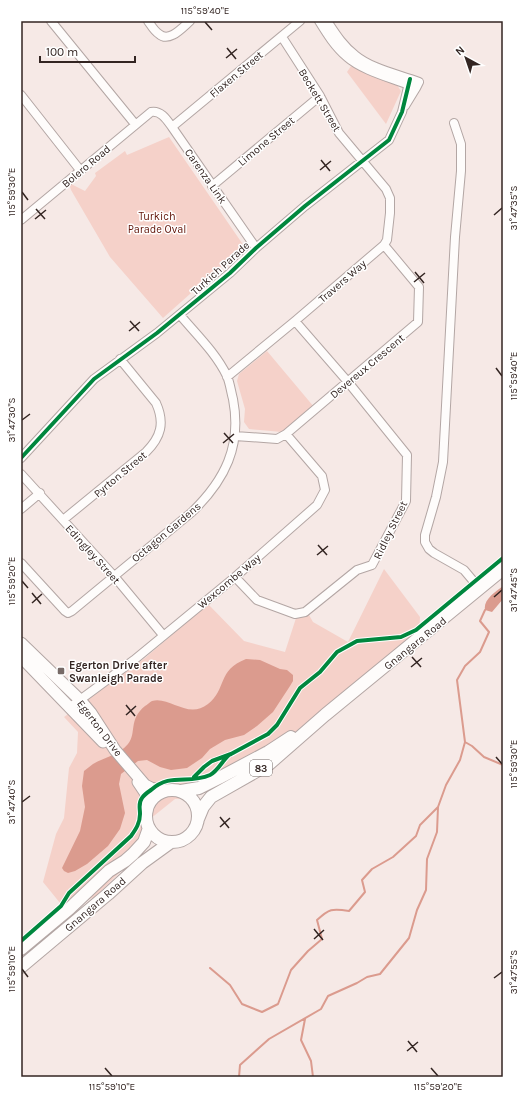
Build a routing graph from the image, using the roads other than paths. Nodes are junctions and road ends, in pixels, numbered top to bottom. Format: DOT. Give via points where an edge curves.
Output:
graph roads {
  1 [pos="51,21"];
  2 [pos="148,21"];
  3 [pos="190,21"];
  4 [pos="300,21"];
  5 [pos="318,21"];
  6 [pos="327,21"];
  7 [pos="282,37"];
  8 [pos="409,82"];
  9 [pos="21,95"];
  10 [pos="320,96"];
  11 [pos="151,112"];
  12 [pos="402,112"];
  13 [pos="454,123"];
  14 [pos="135,124"];
  15 [pos="172,127"];
  16 [pos="363,160"];
  17 [pos="80,170"];
  18 [pos="212,186"];
  19 [pos="22,216"];
  20 [pos="384,245"];
  21 [pos="256,248"];
  22 [pos="180,314"];
  23 [pos="295,321"];
  24 [pos="120,359"];
  25 [pos="227,377"];
  26 [pos="348,382"];
  27 [pos="286,434"];
  28 [pos="236,436"];
  29 [pos="21,458"];
  30 [pos="21,474"];
  31 [pos="40,493"];
  32 [pos="21,509"];
  33 [pos="63,520"];
  34 [pos="21,563"];
  35 [pos="503,569"];
  36 [pos="114,576"];
  37 [pos="235,577"];
  38 [pos="480,589"];
  39 [pos="163,635"];
  40 [pos="21,643"];
  41 [pos="21,657"];
  42 [pos="80,700"];
  43 [pos="69,708"];
  44 [pos="325,715"];
  45 [pos="114,751"];
  46 [pos="132,773"];
  47 [pos="163,791"];
  48 [pos="181,791"];
  49 [pos="147,811"];
  50 [pos="198,819"];
  51 [pos="149,828"];
  52 [pos="170,842"];
  53 [pos="21,949"];
  54 [pos="21,967"];
  1 -- 14 [label="street"];
  2 -- 3 [label="street" via="159,35 166,37 172,36"];
  4 -- 7 [label="street, Flaxen Street"];
  5 -- 8 [label="street" via="348,58 360,66"];
  6 -- 8 [label="street" via="341,42 354,55"];
  7 -- 10 [label="street, Beckett Street"];
  7 -- 15 [label="street, Flaxen Street"];
  8 -- 12 [label="street, Turkich Parade"];
  8 -- 12 [label="street, Turkich Parade" via="418,85"];
  9 -- 17 [label="street"];
  10 -- 16 [label="street, Beckett Street" via="339,133"];
  10 -- 18 [label="street, Limone Street"];
  11 -- 14 [label="street, Bolero Road"];
  11 -- 15 [label="street, Carenza Link" via="160,113"];
  12 -- 16 [label="street, Turkich Parade" via="388,140"];
  13 -- 38 [label="street" via="462,144 443,462 425,535 429,549 464,570"];
  14 -- 17 [label="street, Bolero Road"];
  15 -- 18 [label="street, Carenza Link"];
  16 -- 20 [label="street" via="386,188 390,198 387,240"];
  16 -- 21 [label="street, Turkich Parade"];
  17 -- 19 [label="street, Bolero Road"];
  18 -- 21 [label="street, Carenza Link"];
  20 -- 23 [label="street, Travers Way"];
  20 -- 26 [label="street, Devereux Crescent" via="420,288 418,322"];
  21 -- 22 [label="street, Turkich Parade"];
  22 -- 24 [label="street, Turkich Parade"];
  22 -- 25 [label="street, Octagon Gardens" via="212,353"];
  23 -- 25 [label="street, Travers Way"];
  23 -- 26 [label="street, Ridley Street"];
  24 -- 29 [label="street, Turkich Parade" via="94,379"];
  24 -- 33 [label="street, Pyrton Street" via="156,403 161,422 159,434 146,452"];
  25 -- 28 [label="street, Octagon Gardens" via="234,404"];
  26 -- 27 [label="street, Devereux Crescent"];
  26 -- 37 [label="street, Ridley Street" via="408,455 406,501 372,565 357,570 305,612 295,614 257,600"];
  27 -- 28 [label="street, Devereux Crescent" via="276,439"];
  27 -- 37 [label="street, Wexcombe Way" via="322,476 325,490 317,505"];
  28 -- 36 [label="street, Octagon Gardens" via="225,470 208,496"];
  30 -- 31 [label="street, Edingley Street"];
  31 -- 32 [label="street"];
  31 -- 33 [label="street, Edingley Street"];
  33 -- 36 [label="street, Edingley Street"];
  34 -- 36 [label="street, Octagon Gardens" via="68,613"];
  35 -- 38 [label="main road, Gnangara Road / 83"];
  36 -- 39 [label="street, Edingley Street"];
  37 -- 39 [label="street, Wexcombe Way"];
  38 -- 44 [label="main road, Gnangara Road / 83"];
  39 -- 42 [label="street, Wexcombe Way"];
  40 -- 42 [label="street, Egerton Drive"];
  41 -- 43 [label="street, Egerton Drive"];
  42 -- 43 [label="street, Wexcombe Way"];
  42 -- 45 [label="street, Egerton Drive"];
  43 -- 45 [label="street, Egerton Drive"];
  44 -- 48 [label="main road, Gnangara Road / 83" via="268,752 219,778 199,788"];
  44 -- 50 [label="main road, Gnangara Road / 83" via="269,764 211,797"];
  45 -- 46 [label="street, Egerton Drive"];
  46 -- 47 [label="street, Egerton Drive" via="145,785"];
  46 -- 49 [label="street, Egerton Drive" via="146,794"];
  47 -- 48 [label="main road, 83"];
  47 -- 49 [label="main road" via="150,802"];
  48 -- 50 [label="main road" via="189,795 194,802 198,810"];
  49 -- 51 [label="main road" via="146,820"];
  50 -- 52 [label="main road, 83" via="196,827 186,838"];
  51 -- 52 [label="main road" via="162,840"];
  51 -- 53 [label="main road, Gnangara Road" via="144,842 133,854"];
  52 -- 54 [label="main road, Gnangara Road / 83"];
}
